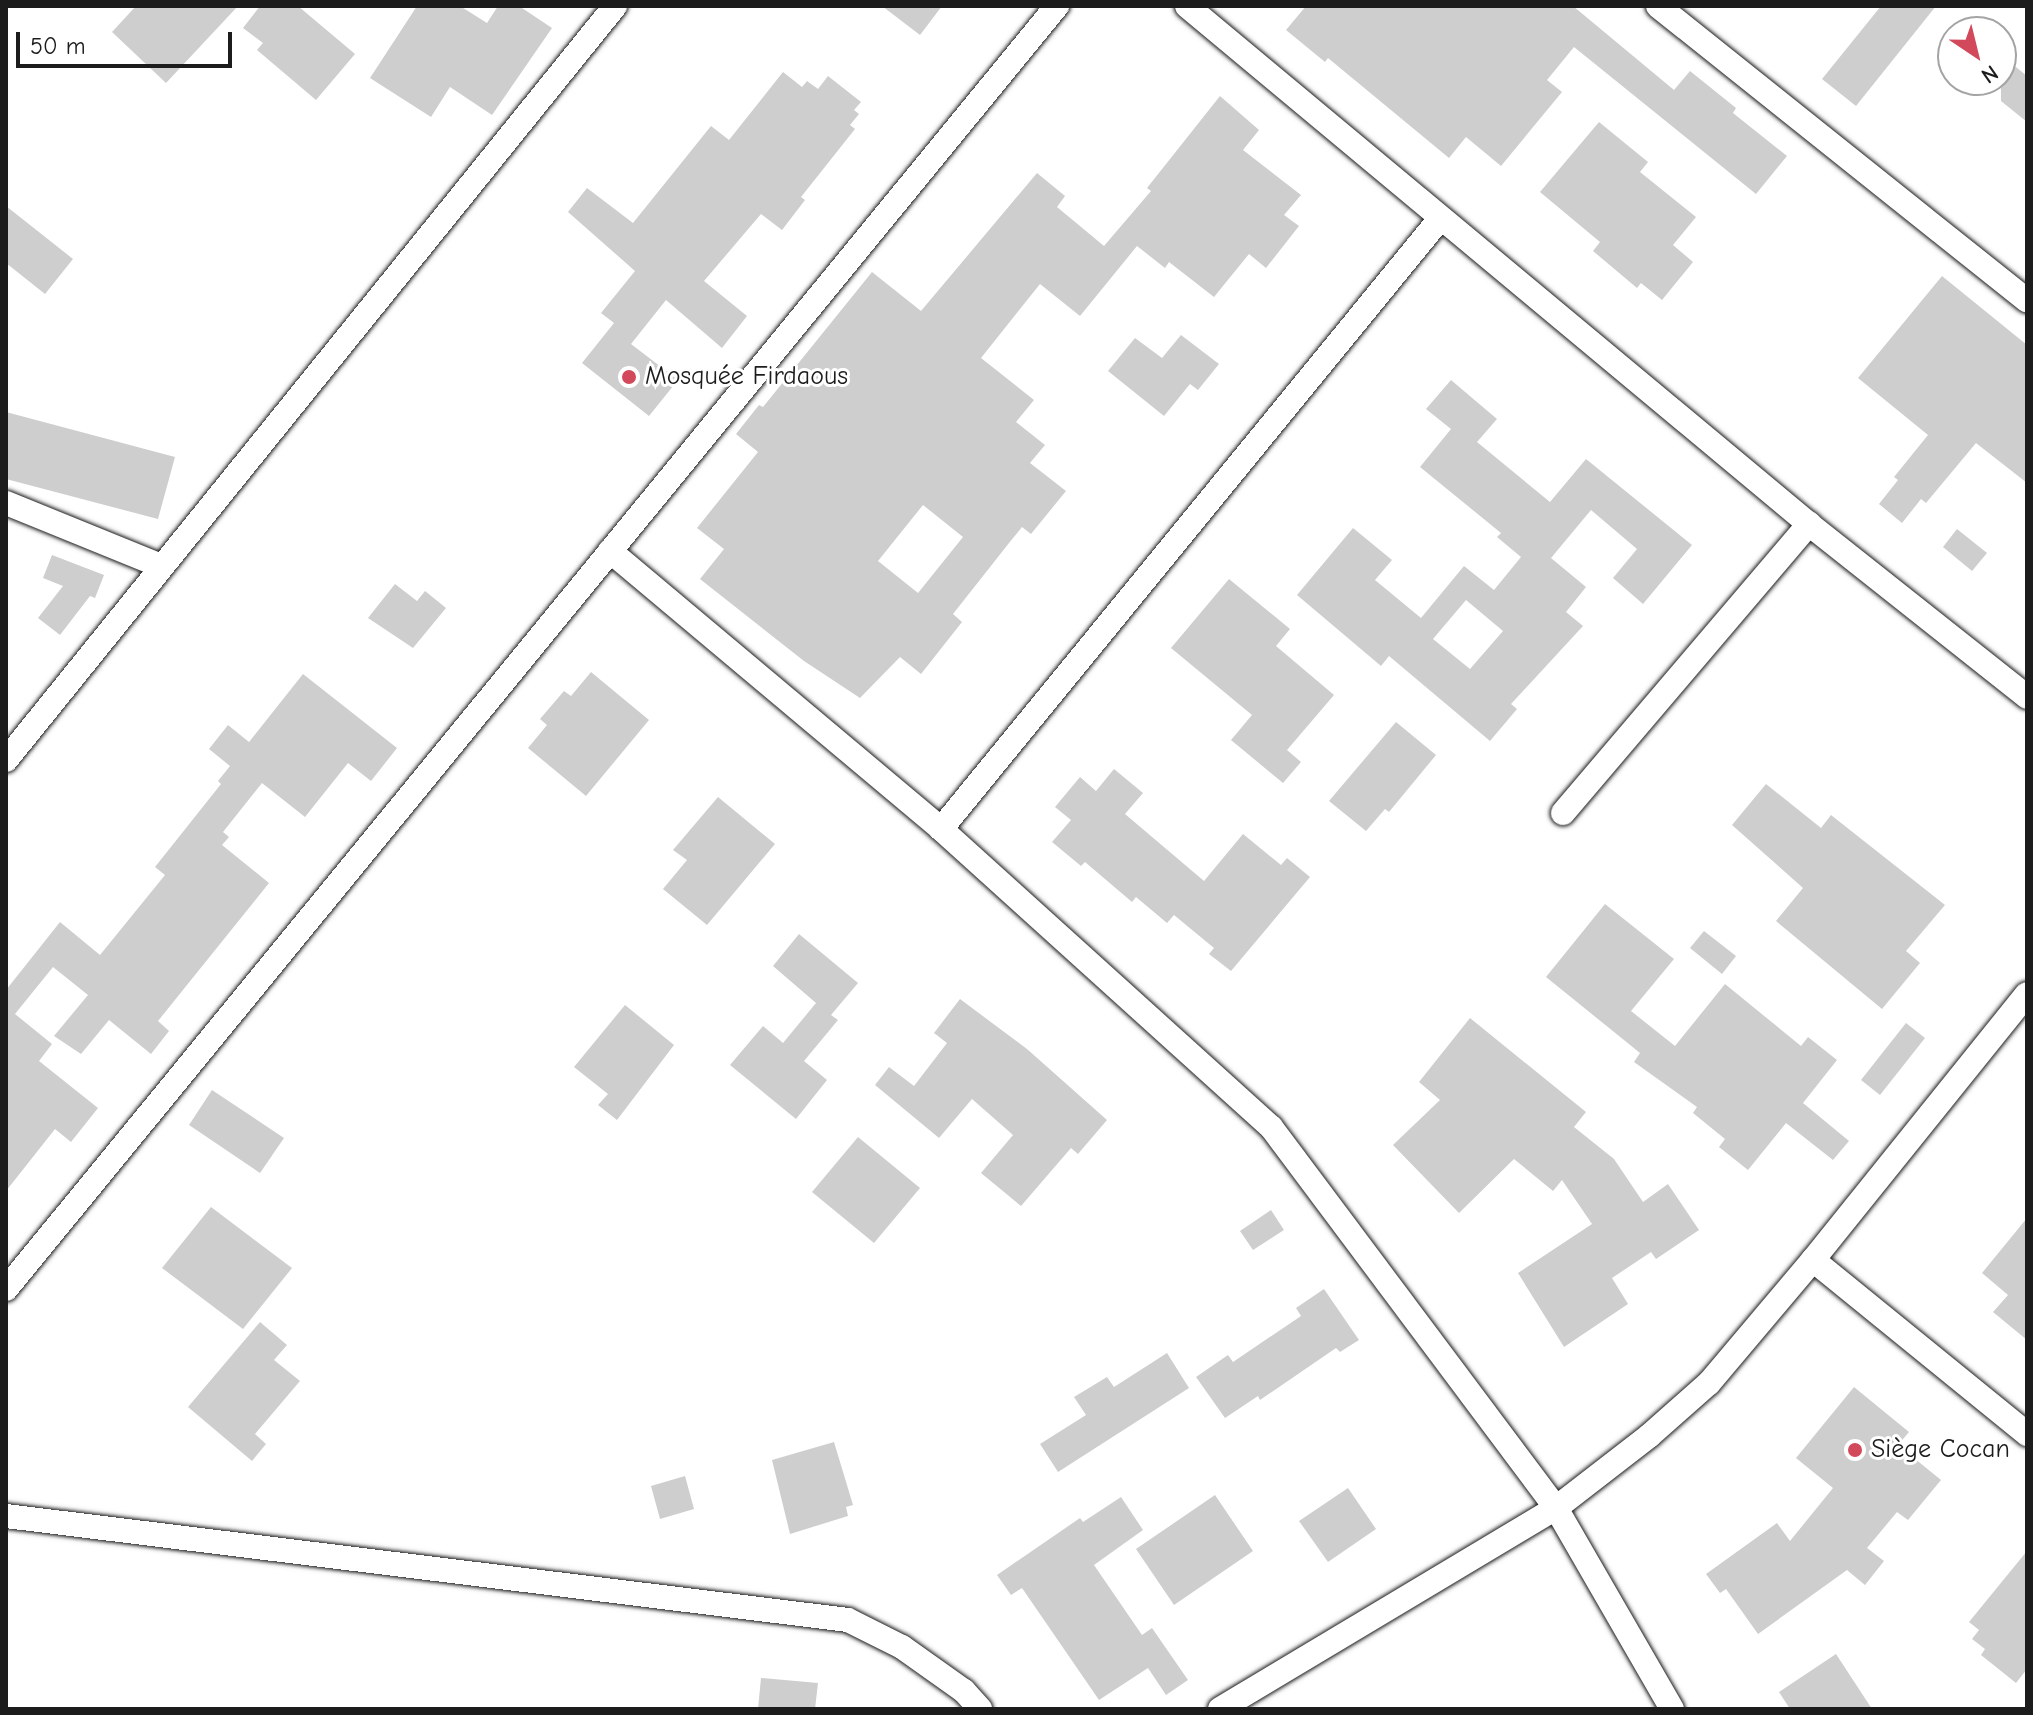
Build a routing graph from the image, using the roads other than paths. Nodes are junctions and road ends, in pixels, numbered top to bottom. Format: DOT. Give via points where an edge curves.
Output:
graph roads {
  1 [pos="615,6"];
  2 [pos="1057,6"];
  3 [pos="1187,6"];
  4 [pos="1658,6"];
  5 [pos="1439,220"];
  6 [pos="2027,301"];
  7 [pos="6,503"];
  8 [pos="1809,524"];
  9 [pos="610,551"];
  10 [pos="161,566"];
  11 [pos="2027,697"];
  12 [pos="6,760"];
  13 [pos="1563,813"];
  14 [pos="941,829"];
  15 [pos="2027,994"];
  16 [pos="1813,1260"];
  17 [pos="6,1289"];
  18 [pos="2027,1434"];
  19 [pos="1556,1508"];
  20 [pos="6,1516"];
  21 [pos="980,1709"];
  22 [pos="1220,1709"];
  23 [pos="1672,1709"];
  1 -- 10 [label="street"];
  2 -- 9 [label="street"];
  3 -- 5 [label="street"];
  4 -- 6 [label="street"];
  5 -- 8 [label="street"];
  5 -- 14 [label="street"];
  7 -- 10 [label="street"];
  8 -- 11 [label="street"];
  8 -- 13 [label="street"];
  9 -- 14 [label="street"];
  9 -- 17 [label="street"];
  10 -- 12 [label="street"];
  14 -- 19 [label="street" via="1271,1127"];
  15 -- 16 [label="street"];
  16 -- 18 [label="street"];
  16 -- 19 [label="street" via="1709,1383"];
  19 -- 22 [label="street"];
  19 -- 23 [label="street"];
  20 -- 21 [label="street" via="848,1620 902,1647 964,1691"];
}
